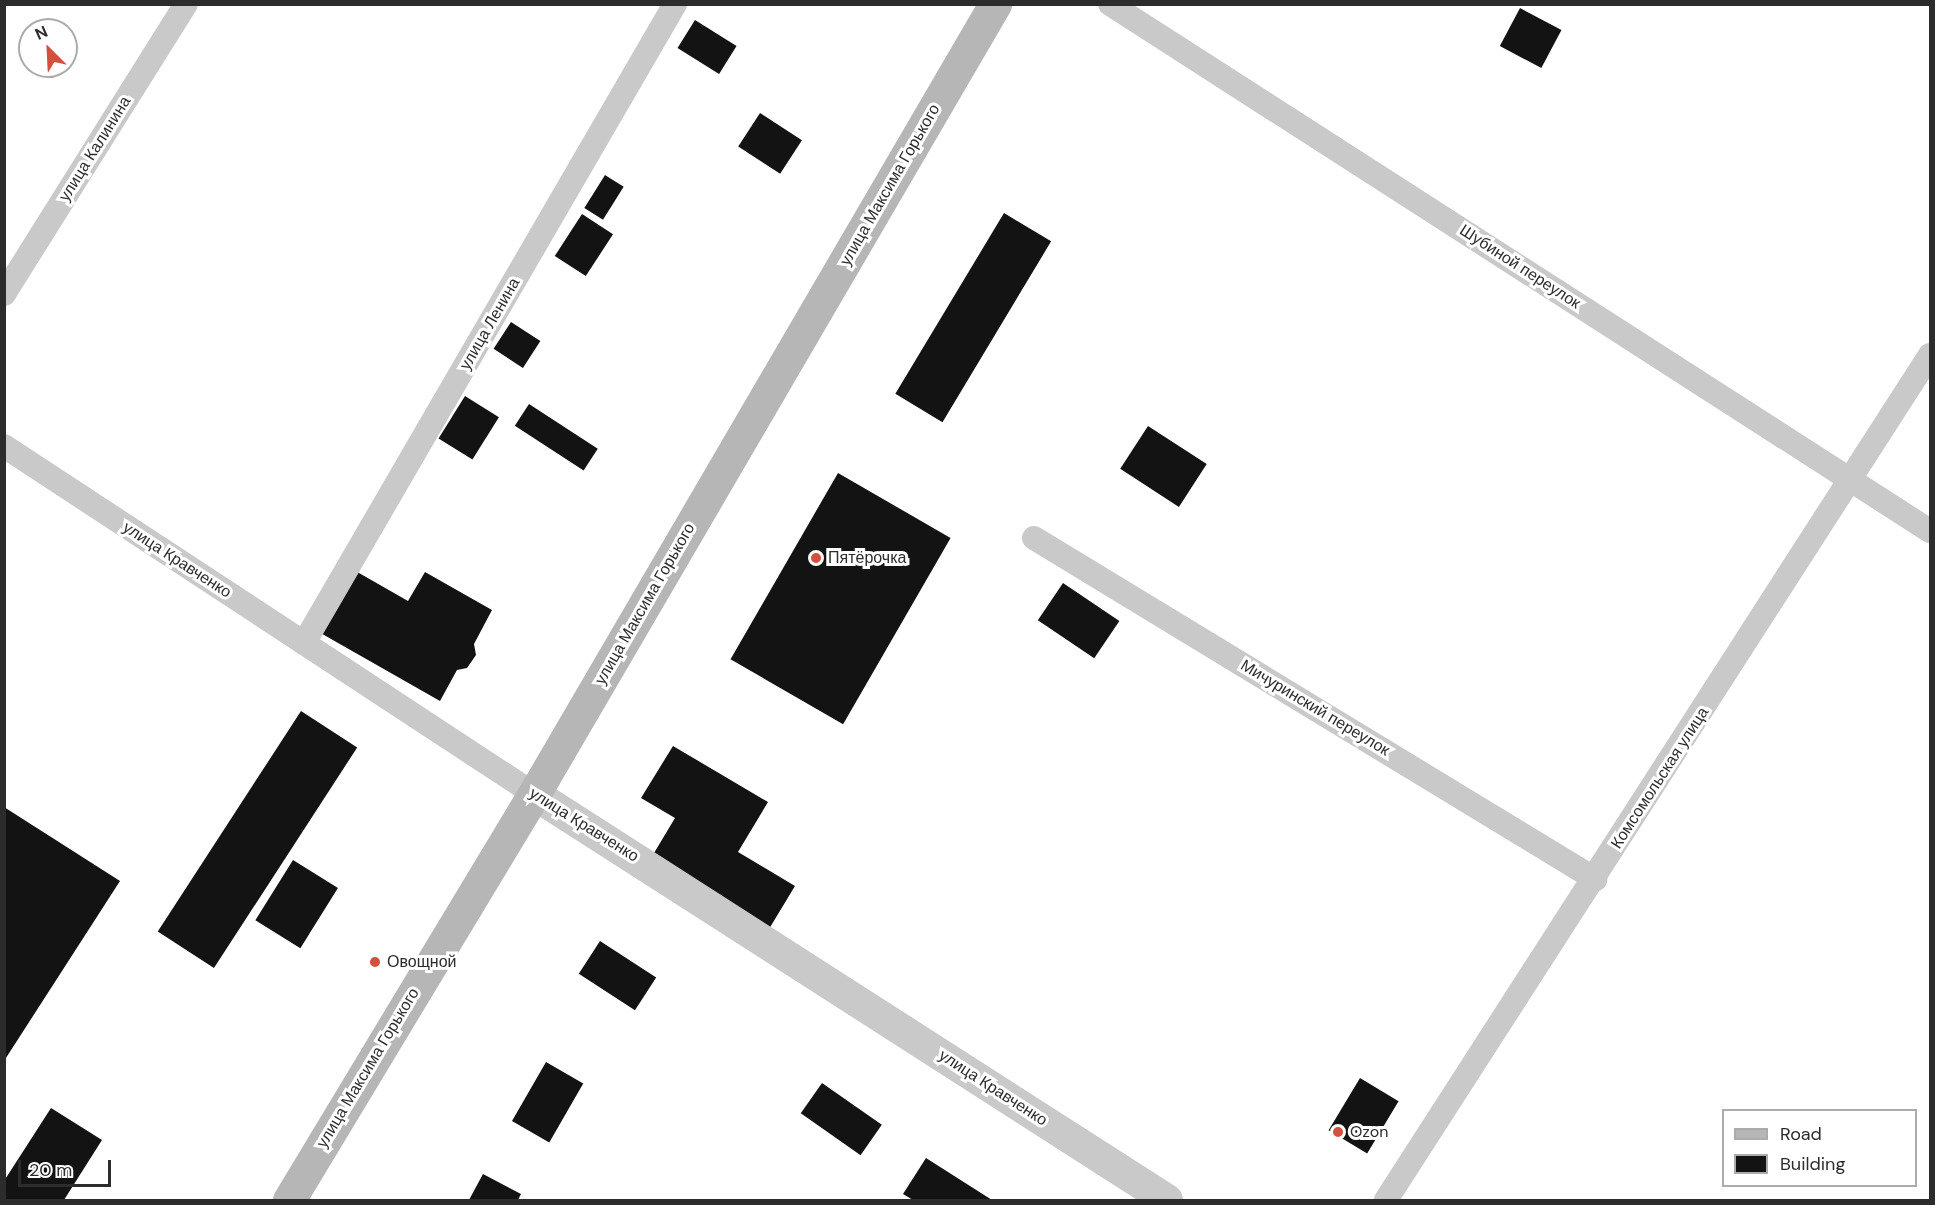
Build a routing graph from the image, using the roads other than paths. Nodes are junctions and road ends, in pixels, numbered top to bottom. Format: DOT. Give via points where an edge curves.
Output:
graph roads {
  1 [pos="186,4"];
  2 [pos="675,4"];
  3 [pos="995,4"];
  4 [pos="1110,4"];
  5 [pos="4,294"];
  6 [pos="1930,355"];
  7 [pos="4,446"];
  8 [pos="1851,480"];
  9 [pos="1930,531"];
  10 [pos="1034,537"];
  11 [pos="304,643"];
  12 [pos="534,794"];
  13 [pos="1595,879"];
  14 [pos="289,1200"];
  15 [pos="1167,1200"];
  16 [pos="1386,1200"];
  1 -- 5 [label="street, улица Калинина"];
  2 -- 11 [label="street, улица Ленина"];
  3 -- 12 [label="main road, улица Максима Горького"];
  4 -- 8 [label="street, Шубиной переулок"];
  6 -- 8 [label="street, Комсомольская улица"];
  7 -- 11 [label="street, улица Кравченко"];
  8 -- 9 [label="street, Шубиной переулок"];
  8 -- 13 [label="street, Комсомольская улица"];
  10 -- 13 [label="street, Мичуринский переулок"];
  11 -- 12 [label="street, улица Кравченко"];
  12 -- 14 [label="main road, улица Максима Горького"];
  12 -- 15 [label="street, улица Кравченко"];
  13 -- 16 [label="street, Комсомольская улица"];
}
